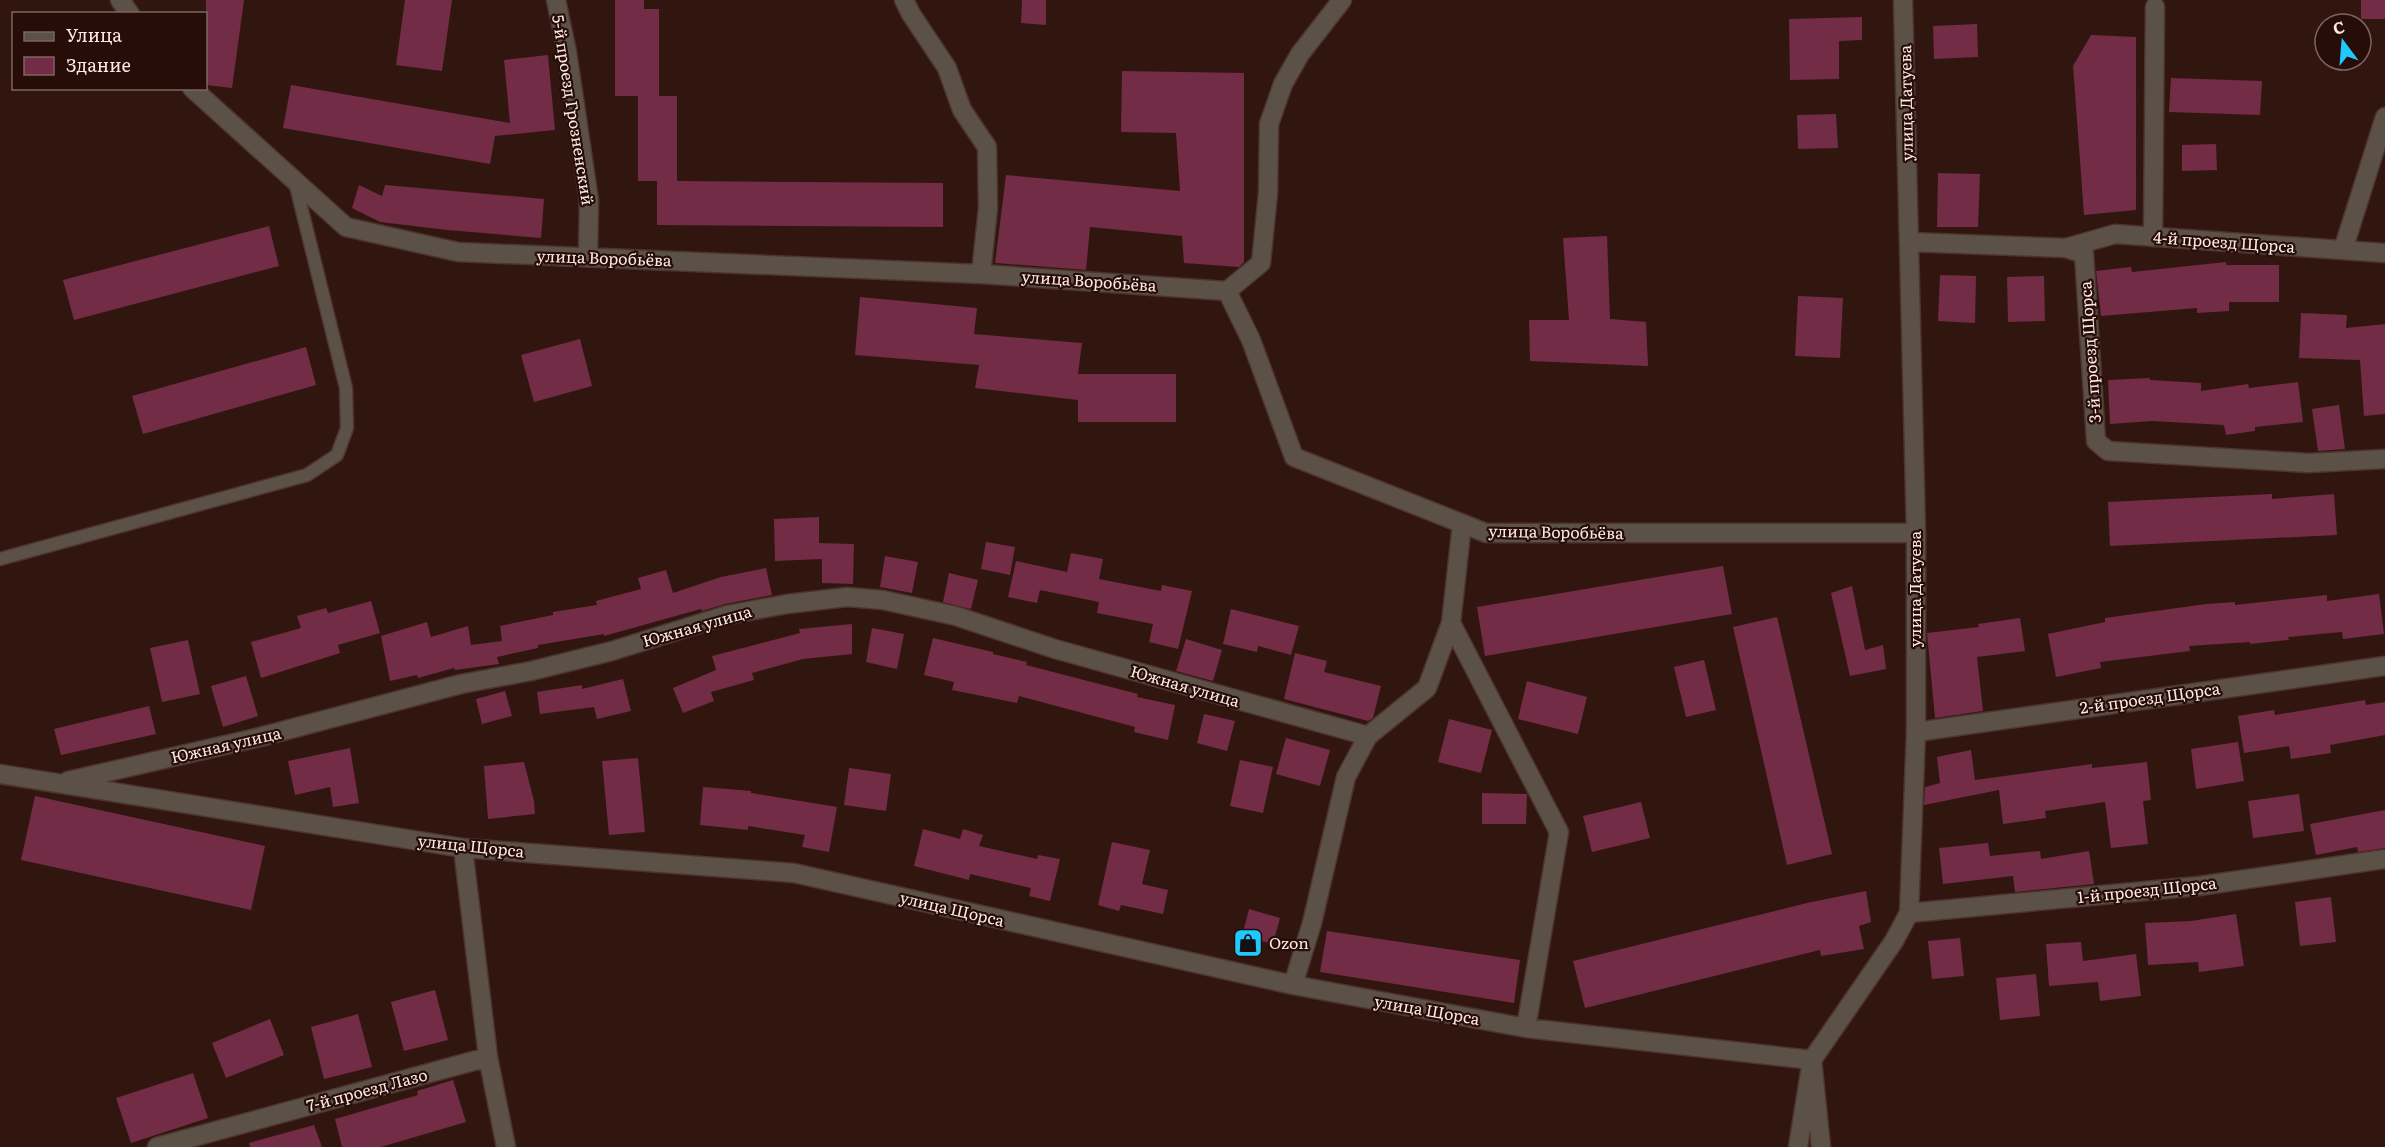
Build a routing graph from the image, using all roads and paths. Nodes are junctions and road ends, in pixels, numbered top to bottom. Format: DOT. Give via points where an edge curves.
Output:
graph roads {
  1 [pos="556,0"];
  2 [pos="904,0"];
  3 [pos="1342,0"];
  4 [pos="1903,0"];
  5 [pos="2155,7"];
  6 [pos="194,90"];
  7 [pos="2385,117"];
  8 [pos="294,181"];
  9 [pos="2153,237"];
  10 [pos="1909,242"];
  11 [pos="2066,249"];
  12 [pos="2343,250"];
  13 [pos="2385,253"];
  14 [pos="588,257"];
  15 [pos="981,274"];
  16 [pos="1227,291"];
  17 [pos="2385,459"];
  18 [pos="1462,524"];
  19 [pos="1916,532"];
  20 [pos="0,559"];
  21 [pos="1450,623"];
  22 [pos="2385,666"];
  23 [pos="1916,732"];
  24 [pos="1368,736"];
  25 [pos="0,774"];
  26 [pos="58,783"];
  27 [pos="463,848"];
  28 [pos="2385,860"];
  29 [pos="1909,914"];
  30 [pos="1293,985"];
  31 [pos="1526,1028"];
  32 [pos="488,1057"];
  33 [pos="1812,1059"];
  34 [pos="157,1147"];
  35 [pos="506,1147"];
  36 [pos="1798,1147"];
  37 [pos="1821,1147"];
  1 -- 14 [label="street, 5-й проезд Грозненский" via="589,200"];
  2 -- 15 [label="street" via="947,68 962,110 987,147 988,208"];
  3 -- 16 [label="street" via="1300,54 1283,84 1269,124 1261,263"];
  4 -- 10 [label="street, улица Датуева"];
  5 -- 9 [label="street"];
  6 -- 8 [label="street, улица Воробьёва"];
  7 -- 12 [label="street"];
  8 -- 14 [label="street, улица Воробьёва" via="346,227 458,252"];
  8 -- 20 [label="lane" via="346,388 347,428 337,455 307,475"];
  9 -- 11 [label="street, 4-й проезд Щорса" via="2115,234"];
  9 -- 12 [label="street, 4-й проезд Щорса"];
  10 -- 11 [label="street"];
  10 -- 19 [label="street, улица Датуева"];
  11 -- 17 [label="street, 3-й проезд Щорса" via="2084,254 2096,441 2108,451 2309,463"];
  12 -- 13 [label="street, 4-й проезд Щорса"];
  14 -- 15 [label="street, улица Воробьёва"];
  15 -- 16 [label="street, улица Воробьёва"];
  16 -- 18 [label="street, улица Воробьёва" via="1251,340 1294,457"];
  18 -- 19 [label="street, улица Воробьёва" via="1486,533"];
  18 -- 21 [label="street"];
  19 -- 23 [label="street, улица Датуева"];
  21 -- 24 [label="street" via="1427,688"];
  21 -- 31 [label="street" via="1559,832"];
  22 -- 23 [label="street, 2-й проезд Щорса"];
  23 -- 29 [label="street, улица Датуева"];
  24 -- 26 [label="street, Южная улица" via="1055,649 956,616 883,600 847,597 727,615 612,651"];
  24 -- 30 [label="street" via="1346,777 1312,923"];
  25 -- 26 [label="street, улица Щорса"];
  26 -- 27 [label="street, улица Щорса"];
  27 -- 30 [label="street, улица Щорса" via="794,873"];
  27 -- 32 [label="street"];
  28 -- 29 [label="street, 1-й проезд Щорса" via="2199,886"];
  29 -- 33 [label="street, улица Датуева"];
  30 -- 31 [label="street, улица Щорса"];
  31 -- 33 [label="street, улица Щорса"];
  32 -- 34 [label="street, 7-й проезд Лазо"];
  32 -- 35 [label="street"];
  33 -- 36 [label="street, улица Датуева"];
  33 -- 37 [label="street"];
}
